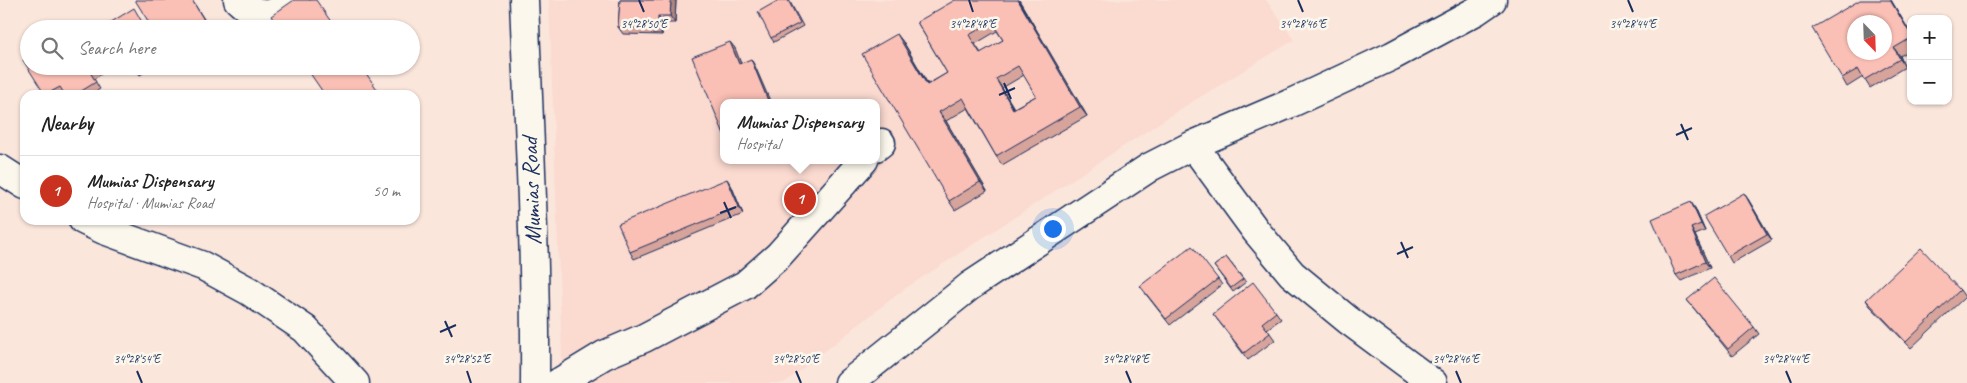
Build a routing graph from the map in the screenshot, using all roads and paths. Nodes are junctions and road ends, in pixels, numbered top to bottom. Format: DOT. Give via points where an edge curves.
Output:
graph roads {
  1 [pos="238,0"];
  2 [pos="295,0"];
  3 [pos="524,0"];
  4 [pos="1492,0"];
  5 [pos="1193,145"];
  6 [pos="861,164"];
  7 [pos="0,169"];
  8 [pos="20,182"];
  9 [pos="94,225"];
  10 [pos="355,383"];
  11 [pos="535,383"];
  12 [pos="558,383"];
  13 [pos="849,383"];
  14 [pos="1433,383"];
  1 -- 2 [label="street" via="253,11 268,15"];
  3 -- 11 [label="street, Mumias Road"];
  4 -- 5 [label="street" via="1392,56"];
  5 -- 13 [label="street" via="1150,167 970,286"];
  5 -- 14 [label="street" via="1292,274"];
  6 -- 12 [label="street" via="778,256 745,285 644,338 604,355"];
  7 -- 8 [label="street"];
  9 -- 10 [label="street" via="203,266 249,291 305,329"];
}
